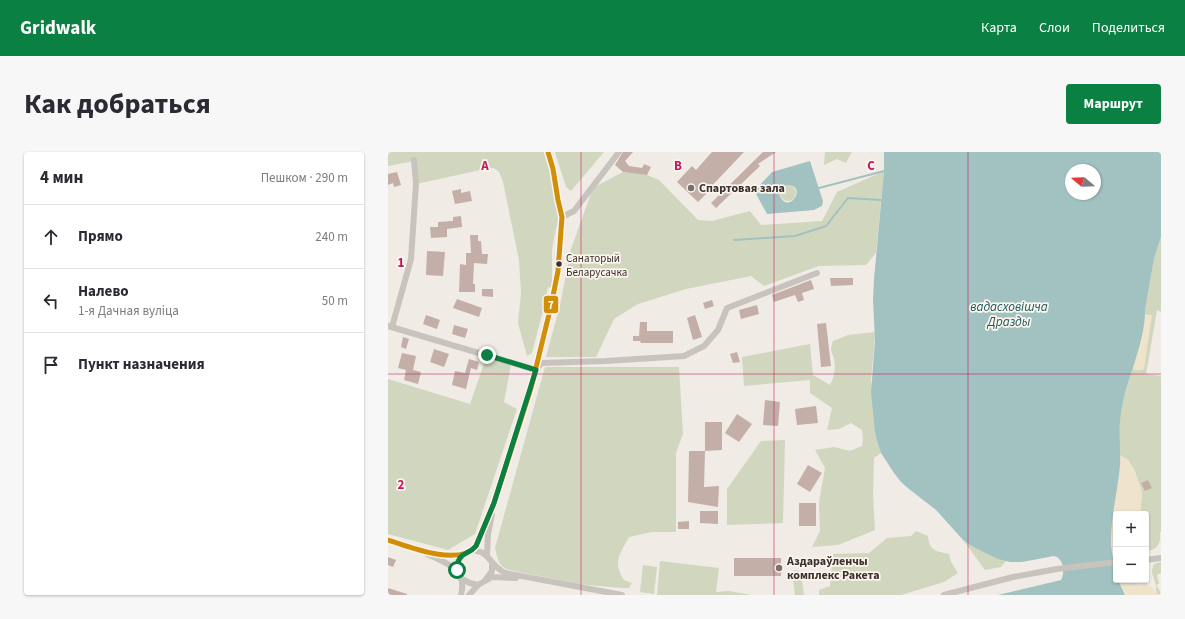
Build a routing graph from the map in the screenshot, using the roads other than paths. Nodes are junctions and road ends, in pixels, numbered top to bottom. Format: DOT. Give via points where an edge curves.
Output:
graph roads {
  1 [pos="548,152"];
  2 [pos="618,152"];
  3 [pos="414,160"];
  4 [pos="562,217"];
  5 [pos="817,273"];
  6 [pos="390,327"];
  7 [pos="536,370"];
  8 [pos="494,503"];
  9 [pos="388,540"];
  10 [pos="472,550"];
  11 [pos="422,551"];
  12 [pos="463,554"];
  13 [pos="487,555"];
  14 [pos="1161,558"];
  15 [pos="1149,560"];
  16 [pos="1113,562"];
  17 [pos="492,563"];
  18 [pos="457,570"];
  19 [pos="462,579"];
  20 [pos="541,580"];
  21 [pos="485,581"];
  22 [pos="478,584"];
  23 [pos="461,595"];
  24 [pos="469,595"];
  25 [pos="622,595"];
  26 [pos="944,595"];
  1 -- 4 [label="street"];
  2 -- 4 [label="street" via="574,211"];
  3 -- 6 [label="street" via="416,184 411,259"];
  4 -- 7 [label="street" via="558,271"];
  5 -- 7 [label="street" via="726,308 718,330 704,346 684,356 542,363"];
  6 -- 7 [label="street"];
  7 -- 8 [label="street"];
  8 -- 10 [label="street"];
  8 -- 13 [label="street"];
  9 -- 11 [label="street"];
  10 -- 12 [label="street"];
  10 -- 13 [label="street"];
  11 -- 12 [label="street" via="455,556"];
  11 -- 18 [label="street"];
  12 -- 18 [label="street" via="458,561"];
  13 -- 17 [label="street"];
  14 -- 15 [label="street"];
  16 -- 26 [label="street" via="1013,577"];
  17 -- 20 [label="street" via="505,573"];
  17 -- 21 [label="street" via="492,571"];
  18 -- 19 [label="street"];
  19 -- 22 [label="street"];
  19 -- 23 [label="street"];
  20 -- 21 [label="street" via="492,578"];
  20 -- 25 [label="street"];
  21 -- 22 [label="street"];
  22 -- 24 [label="street"];
}
